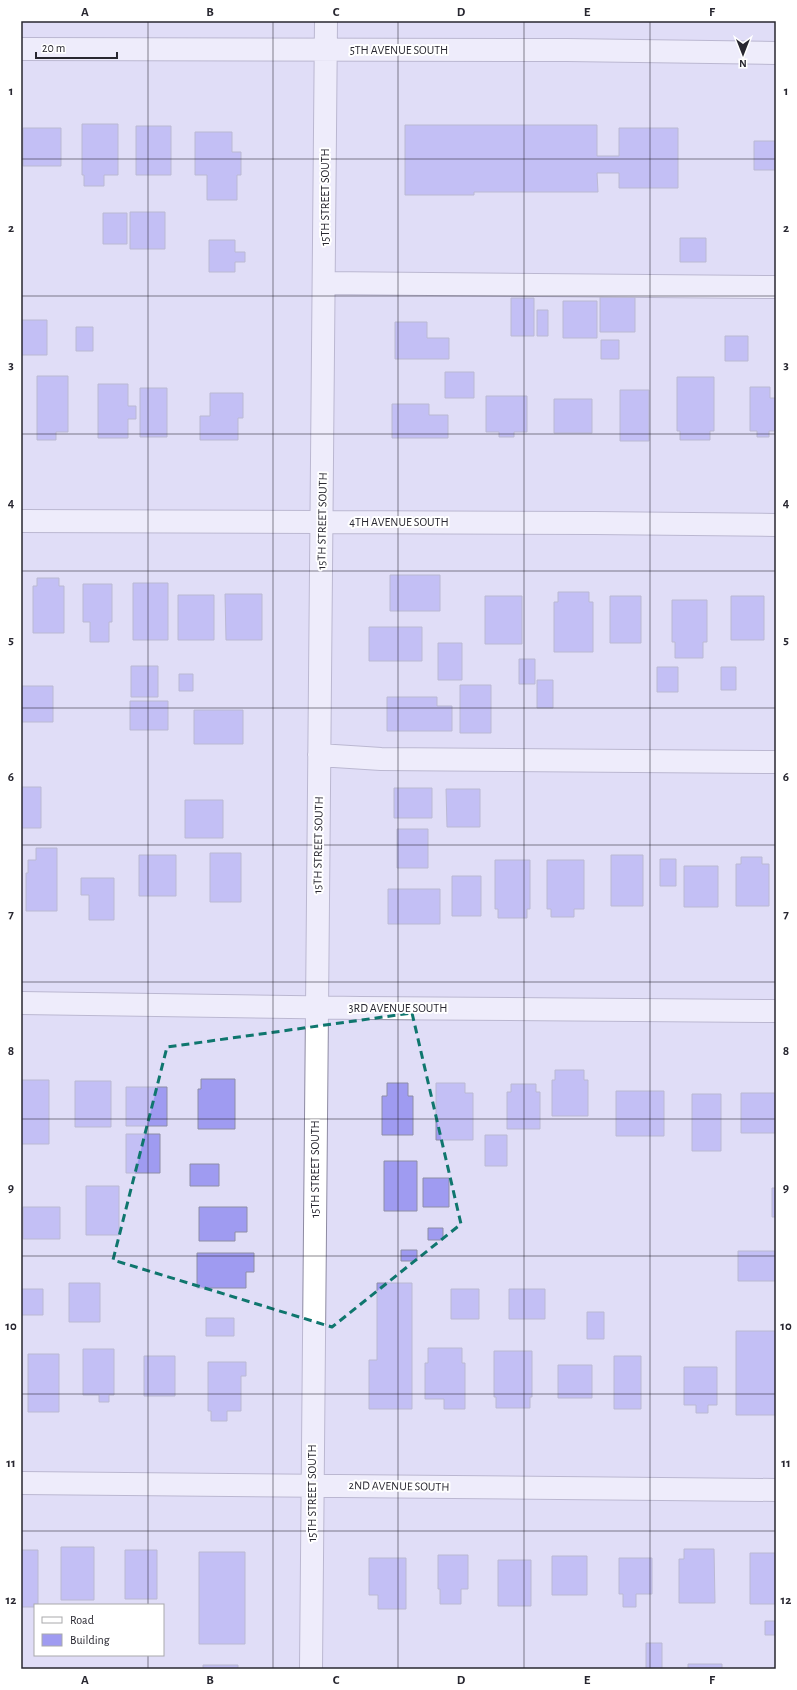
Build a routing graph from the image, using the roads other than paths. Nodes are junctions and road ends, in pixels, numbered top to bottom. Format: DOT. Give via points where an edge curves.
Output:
graph roads {
  1 [pos="326,21"];
  2 [pos="21,49"];
  3 [pos="326,50"];
  4 [pos="776,53"];
  5 [pos="324,282"];
  6 [pos="776,287"];
  7 [pos="21,521"];
  8 [pos="322,522"];
  9 [pos="776,525"];
  10 [pos="319,755"];
  11 [pos="776,762"];
  12 [pos="21,1003"];
  13 [pos="317,1008"];
  14 [pos="776,1011"];
  15 [pos="21,1483"];
  16 [pos="312,1486"];
  17 [pos="776,1490"];
  18 [pos="311,1669"];
  1 -- 3 [label="street, 15TH STREET SOUTH"];
  2 -- 3 [label="street, 5TH AVENUE SOUTH"];
  3 -- 4 [label="street, 5TH AVENUE SOUTH"];
  3 -- 5 [label="street, 15TH STREET SOUTH"];
  5 -- 6 [label="street"];
  5 -- 8 [label="street, 15TH STREET SOUTH"];
  7 -- 8 [label="street, 4TH AVENUE SOUTH"];
  8 -- 9 [label="street, 4TH AVENUE SOUTH"];
  8 -- 10 [label="street, 15TH STREET SOUTH"];
  10 -- 11 [label="street" via="381,759"];
  10 -- 13 [label="street, 15TH STREET SOUTH"];
  12 -- 13 [label="street, 3RD AVENUE SOUTH"];
  13 -- 14 [label="street, 3RD AVENUE SOUTH"];
  13 -- 16 [label="street, 15TH STREET SOUTH"];
  15 -- 16 [label="street, 2ND AVENUE SOUTH"];
  16 -- 17 [label="street, 2ND AVENUE SOUTH"];
  16 -- 18 [label="street, 15TH STREET SOUTH"];
}
